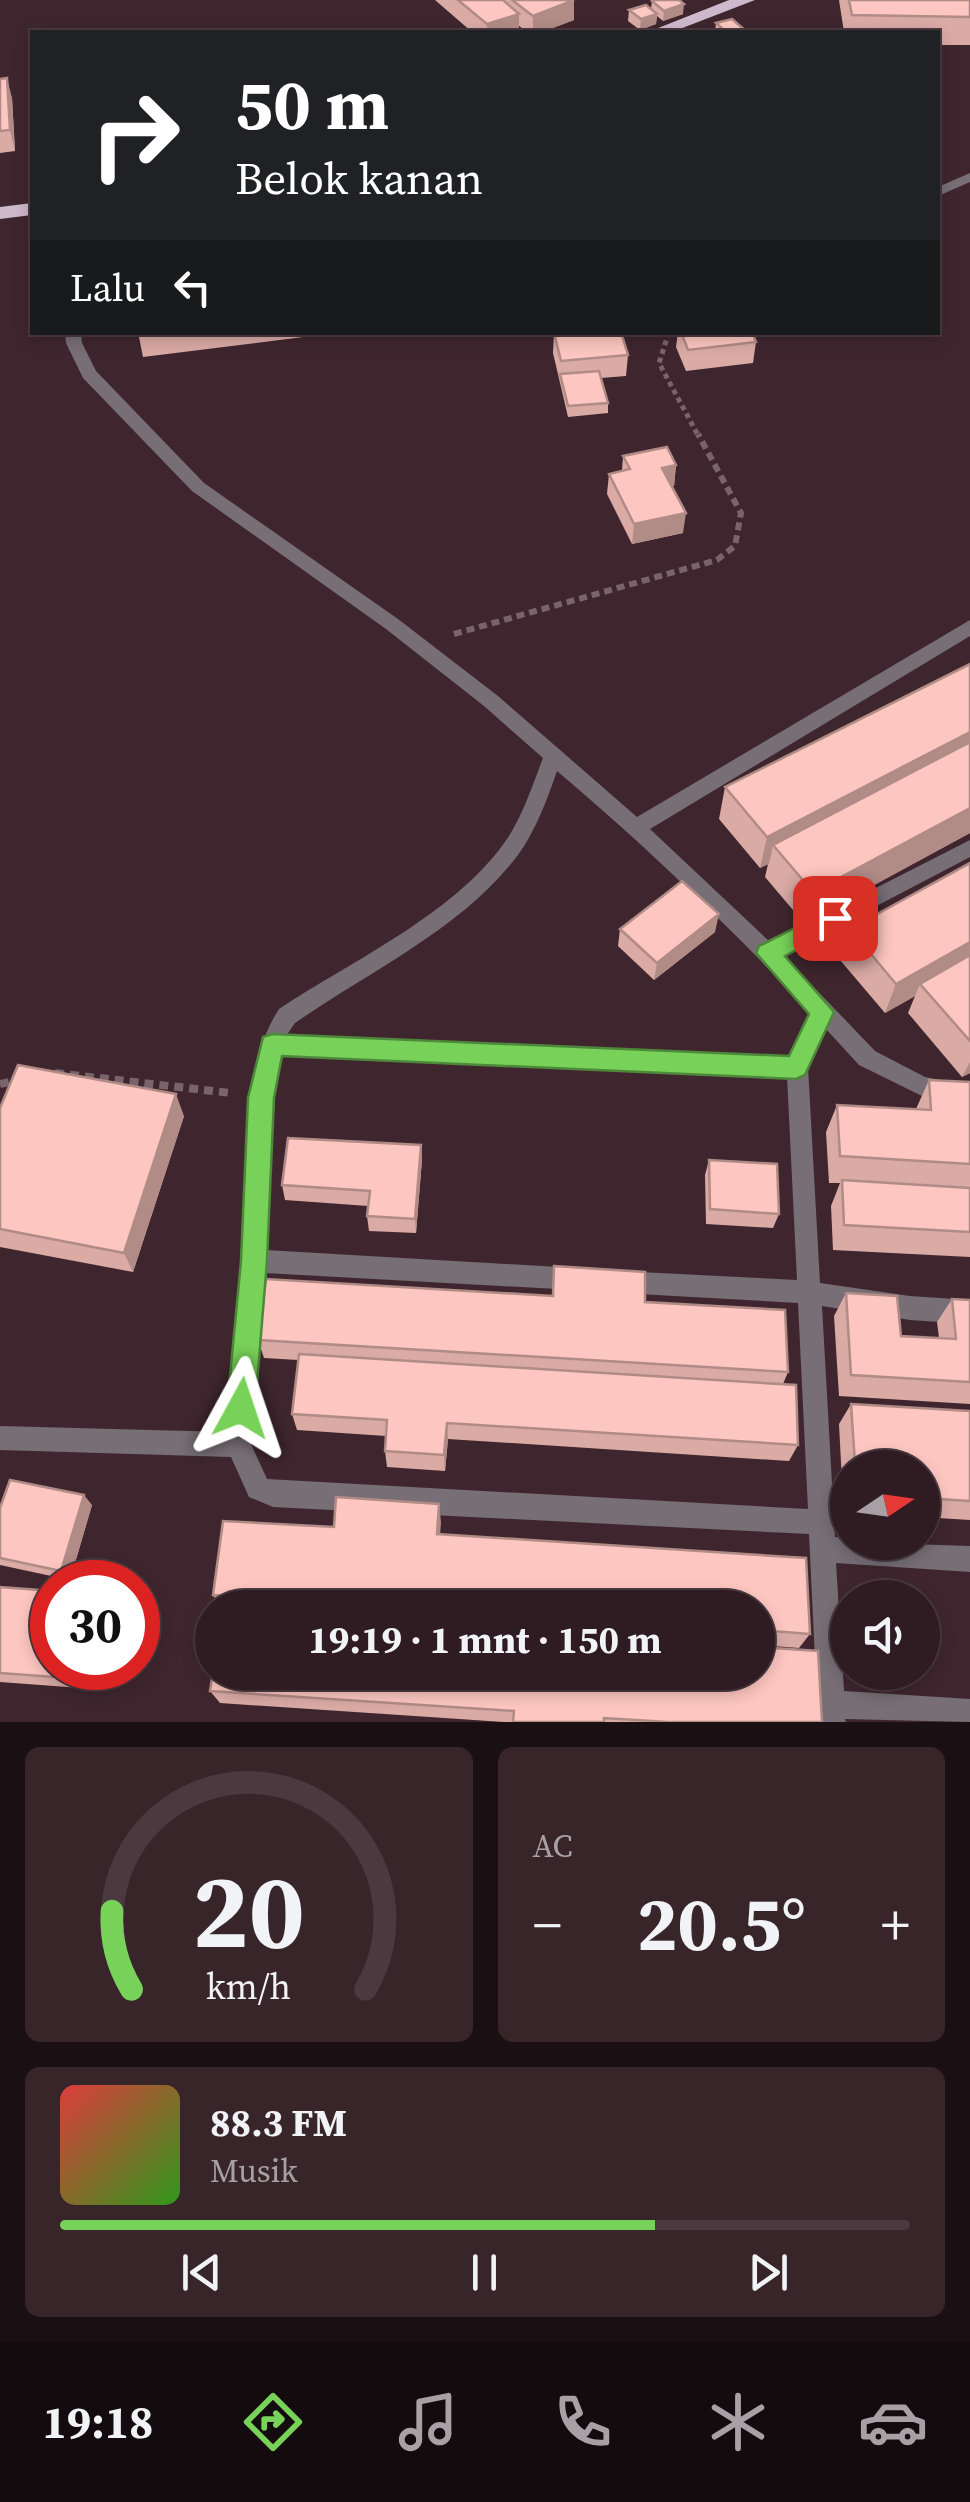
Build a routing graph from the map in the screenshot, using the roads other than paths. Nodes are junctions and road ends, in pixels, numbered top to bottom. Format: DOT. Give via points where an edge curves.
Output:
graph roads {
  1 [pos="746,0"];
  2 [pos="663,30"];
  3 [pos="970,177"];
  4 [pos="940,191"];
  5 [pos="30,209"];
  6 [pos="0,214"];
  7 [pos="73,335"];
  8 [pos="970,627"];
  9 [pos="552,759"];
  10 [pos="636,828"];
  11 [pos="970,848"];
  12 [pos="768,953"];
  13 [pos="822,1012"];
  14 [pos="272,1044"];
  15 [pos="796,1068"];
  16 [pos="970,1096"];
  17 [pos="254,1261"];
  18 [pos="806,1292"];
  19 [pos="970,1312"];
  20 [pos="0,1438"];
  21 [pos="238,1445"];
  22 [pos="820,1535"];
  23 [pos="970,1559"];
  24 [pos="831,1713"];
  25 [pos="970,1713"];
  1 -- 2 [label="highway"];
  3 -- 4 [label="street"];
  5 -- 6 [label="highway"];
  7 -- 9 [label="street" via="89,374 198,486 419,644"];
  8 -- 10 [label="street"];
  9 -- 10 [label="street"];
  9 -- 14 [label="street" via="538,801 492,873 464,899 287,1016"];
  10 -- 12 [label="street"];
  11 -- 12 [label="street"];
  12 -- 13 [label="street"];
  13 -- 15 [label="street"];
  13 -- 16 [label="street" via="867,1058 922,1086"];
  14 -- 15 [label="street"];
  14 -- 17 [label="street" via="261,1098"];
  15 -- 18 [label="street"];
  17 -- 18 [label="street"];
  17 -- 21 [label="street"];
  18 -- 19 [label="street"];
  18 -- 22 [label="street"];
  20 -- 21 [label="street"];
  21 -- 22 [label="street" via="258,1488 272,1494"];
  22 -- 23 [label="street"];
  22 -- 24 [label="street"];
  24 -- 25 [label="street"];
}
